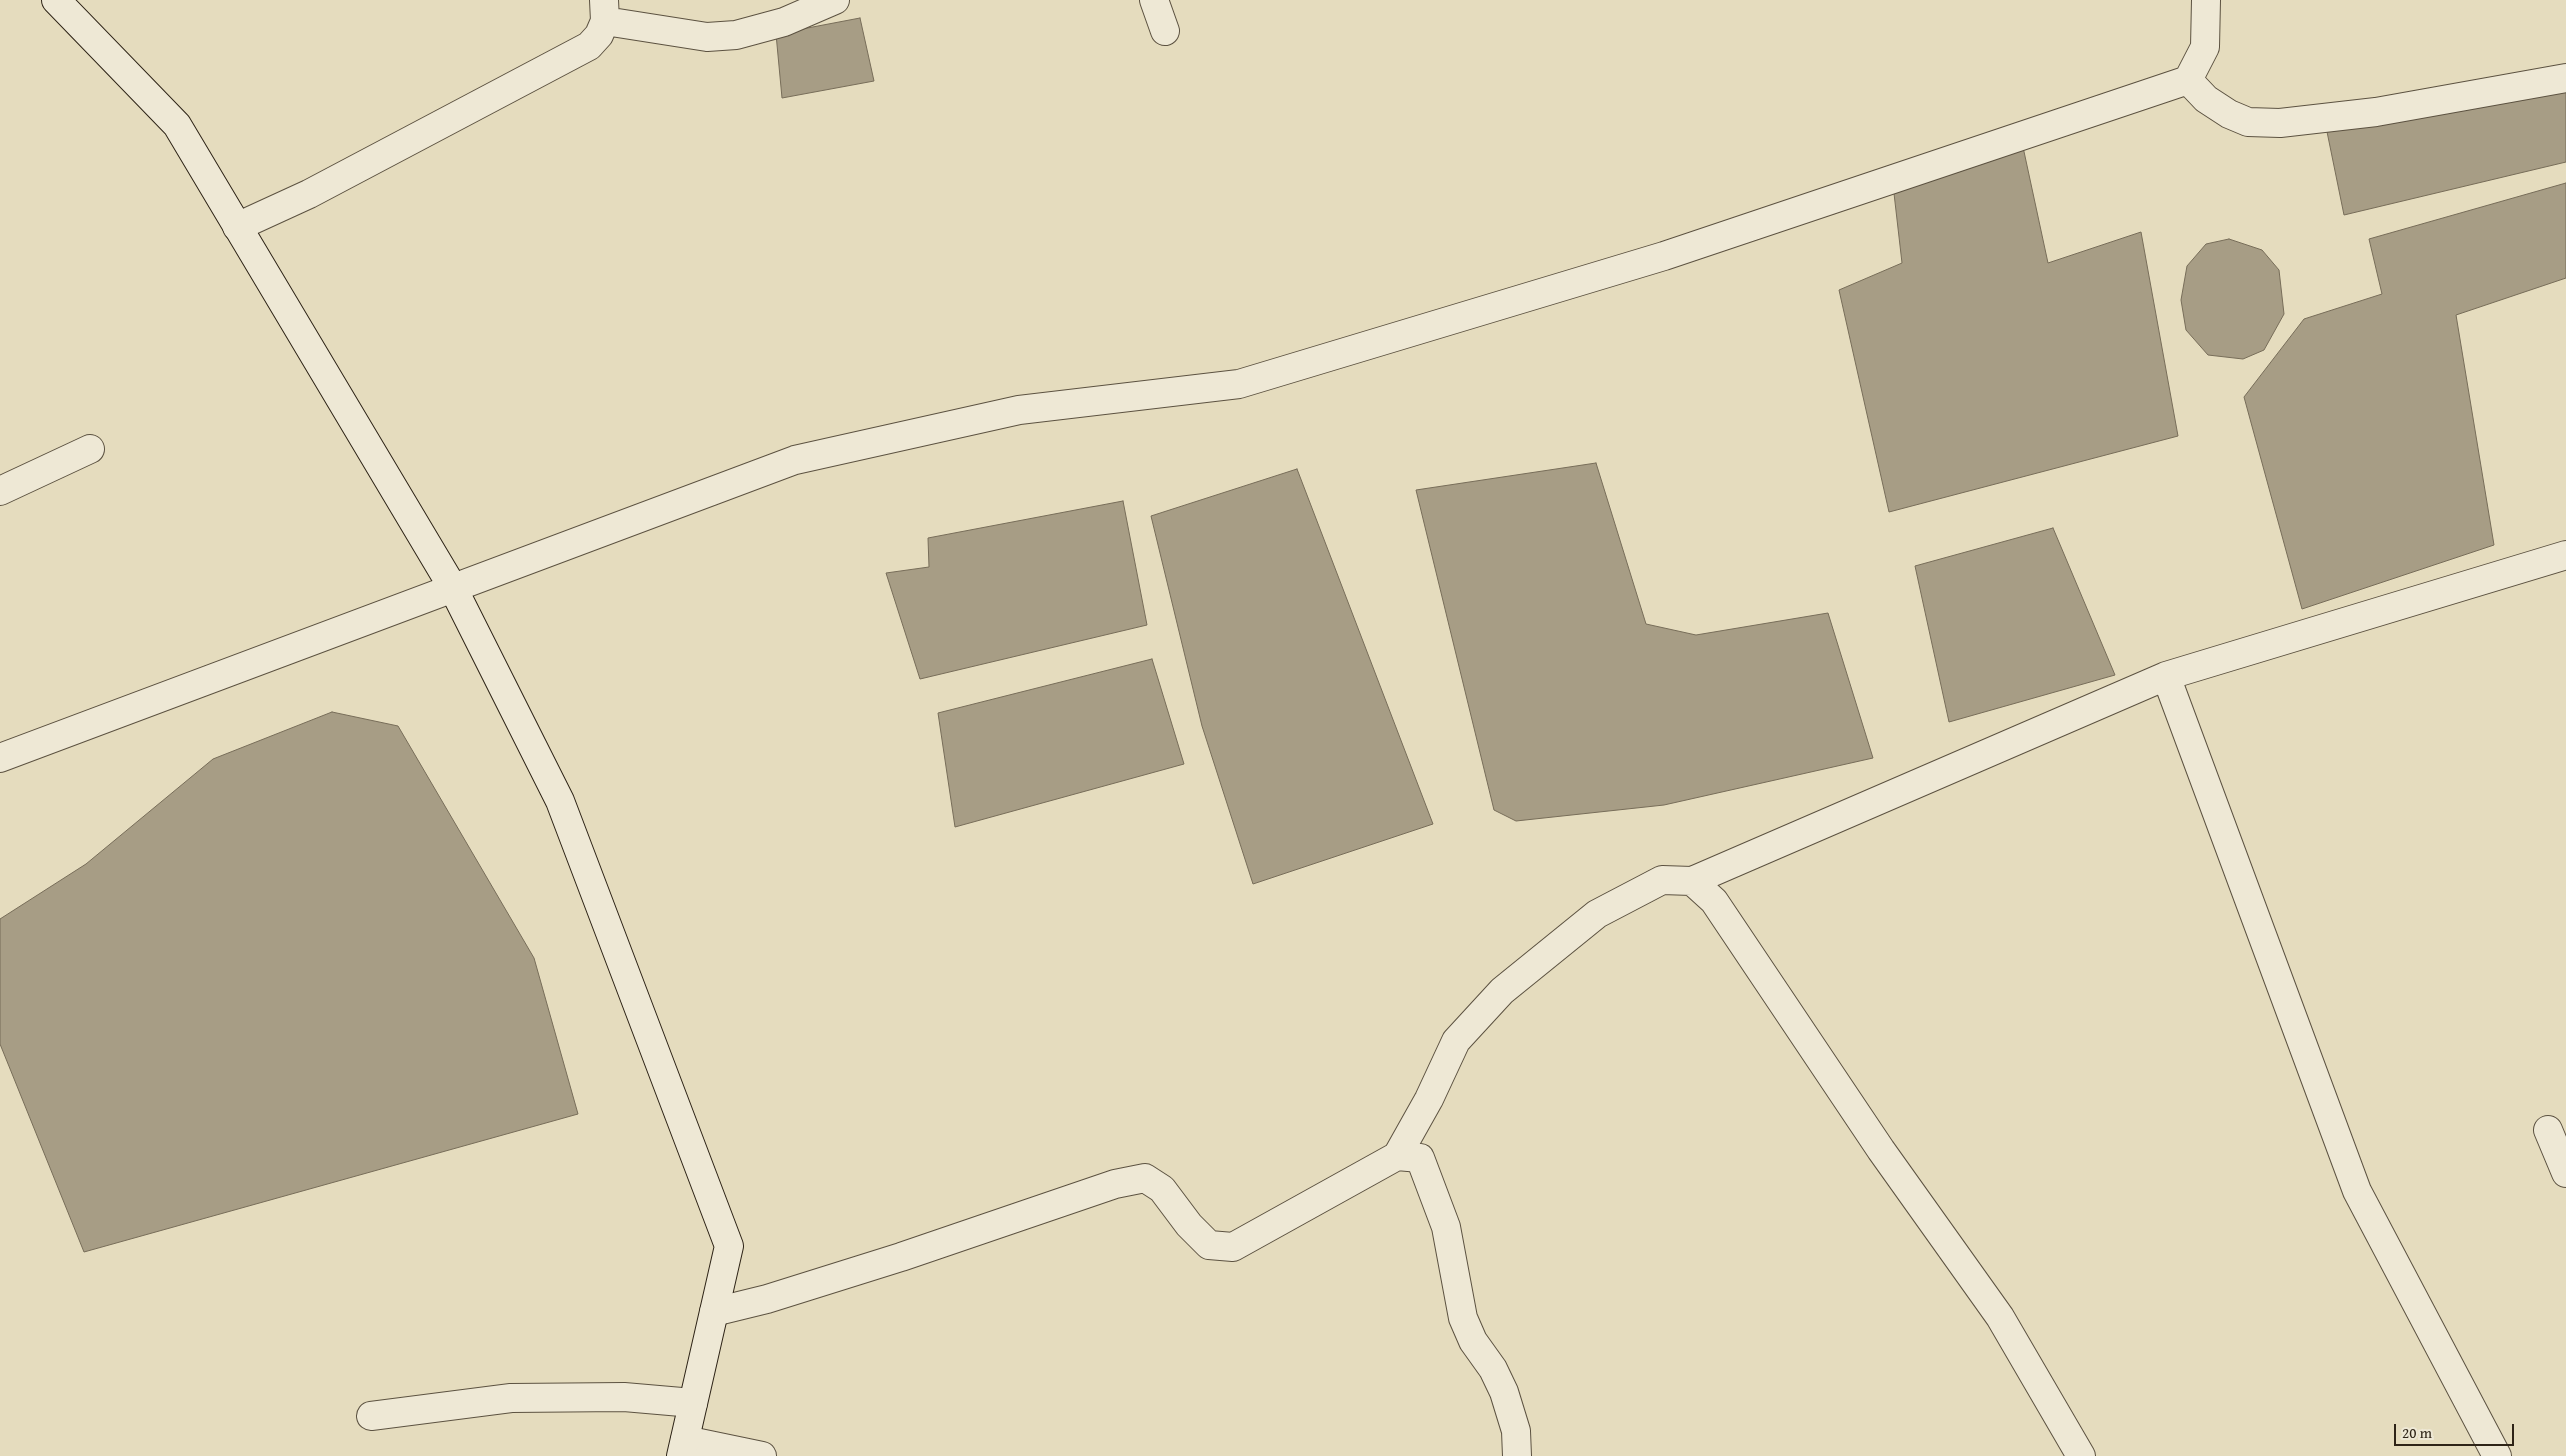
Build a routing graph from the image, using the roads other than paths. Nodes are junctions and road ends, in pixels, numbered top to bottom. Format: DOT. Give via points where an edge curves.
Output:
graph roads {
  1 [pos="56,0"];
  2 [pos="835,0"];
  3 [pos="1154,0"];
  4 [pos="2206,0"];
  5 [pos="605,10"];
  6 [pos="1165,31"];
  7 [pos="2566,78"];
  8 [pos="2188,80"];
  9 [pos="237,228"];
  10 [pos="90,449"];
  11 [pos="0,491"];
  12 [pos="2566,555"];
  13 [pos="452,588"];
  14 [pos="2166,676"];
  15 [pos="0,758"];
  16 [pos="1692,881"];
  17 [pos="2548,1130"];
  18 [pos="1397,1156"];
  19 [pos="2566,1173"];
  20 [pos="714,1312"];
  21 [pos="693,1403"];
  22 [pos="371,1416"];
  23 [pos="683,1448"];
  24 [pos="762,1456"];
  25 [pos="1517,1456"];
  26 [pos="2081,1456"];
  27 [pos="2497,1456"];
  1 -- 9 [label="street" via="177,125"];
  2 -- 5 [label="street" via="784,22 736,35 707,37"];
  3 -- 6 [label="street"];
  4 -- 8 [label="street" via="2205,47"];
  5 -- 9 [label="street" via="599,35 589,46 309,194"];
  7 -- 8 [label="street" via="2376,112 2280,123 2248,122 2229,114 2206,99"];
  8 -- 13 [label="street" via="1664,256 1239,384 1019,410 795,460"];
  9 -- 13 [label="street"];
  10 -- 11 [label="street"];
  12 -- 14 [label="street"];
  13 -- 15 [label="street"];
  13 -- 20 [label="street" via="560,801 729,1246"];
  14 -- 16 [label="street"];
  14 -- 27 [label="street" via="2357,1191"];
  16 -- 18 [label="street" via="1662,880 1596,914 1502,992 1456,1041"];
  16 -- 26 [label="street" via="1714,901 1880,1150 2000,1318"];
  17 -- 19 [label="street"];
  18 -- 20 [label="street" via="1233,1247 1209,1245 1162,1189 1144,1178 1115,1184 767,1300"];
  18 -- 25 [label="street" via="1420,1158 1428,1176 1446,1227 1463,1318 1473,1342 1493,1369 1504,1392 1516,1432"];
  20 -- 21 [label="street"];
  21 -- 22 [label="street" via="624,1397 511,1398"];
  21 -- 23 [label="street"];
  23 -- 24 [label="street"];
}
